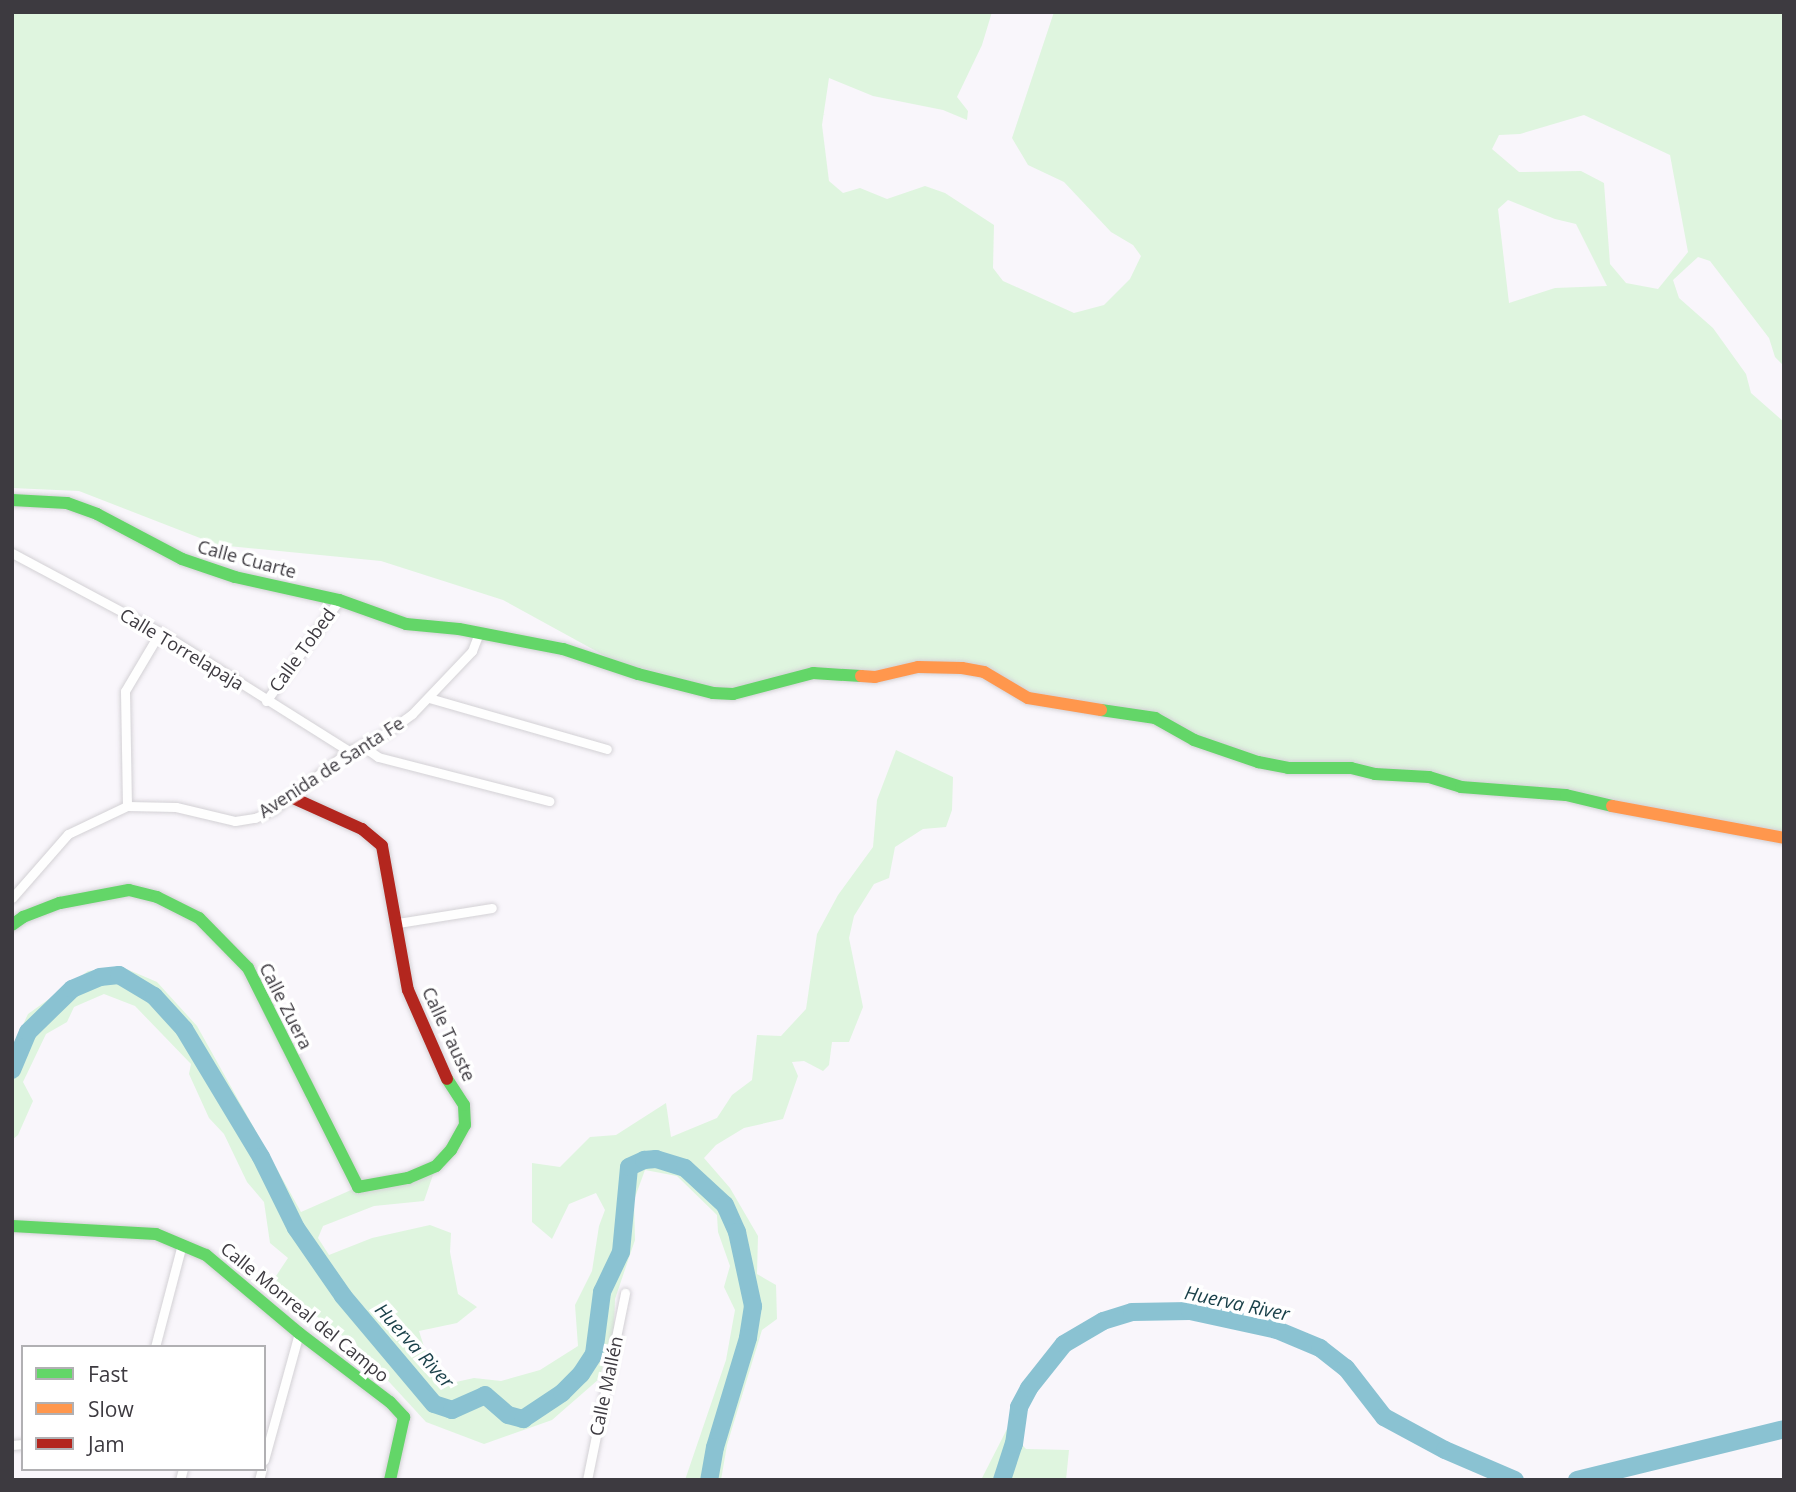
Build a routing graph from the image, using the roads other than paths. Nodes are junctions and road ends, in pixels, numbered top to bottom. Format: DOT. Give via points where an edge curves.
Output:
graph roads {
  1 [pos="12,500"];
  2 [pos="12,553"];
  3 [pos="338,600"];
  4 [pos="160,632"];
  5 [pos="480,633"];
  6 [pos="429,698"];
  7 [pos="266,701"];
  8 [pos="361,745"];
  9 [pos="607,749"];
  10 [pos="349,751"];
  11 [pos="291,797"];
  12 [pos="549,801"];
  13 [pos="127,806"];
  14 [pos="1784,838"];
  15 [pos="12,898"];
  16 [pos="492,908"];
  17 [pos="398,923"];
  18 [pos="12,925"];
  19 [pos="358,1187"];
  20 [pos="12,1225"];
  21 [pos="182,1244"];
  22 [pos="625,1293"];
  23 [pos="299,1333"];
  24 [pos="156,1345"];
  25 [pos="266,1453"];
  26 [pos="390,1480"];
  27 [pos="587,1480"];
  1 -- 3 [label="street, Calle Cuarte" via="67,503 182,559 235,577"];
  2 -- 4 [label="street, Calle Torrelapaja"];
  3 -- 5 [label="street, Calle Cuarte" via="406,624"];
  3 -- 7 [label="street, Calle Tobed"];
  4 -- 7 [label="street, Calle Torrelapaja"];
  4 -- 13 [label="street" via="125,691"];
  5 -- 6 [label="street, Avenida de Santa Fe" via="472,651"];
  5 -- 14 [label="street, Calle Cuarte" via="563,649 697,690 733,694 813,673 875,677 918,667 962,668 984,672 1028,698 1155,718 1194,740 1258,762 1288,768 1351,768 1429,777 1461,787 1566,795"];
  6 -- 8 [label="street, Avenida de Santa Fe" via="401,723"];
  6 -- 9 [label="street"];
  7 -- 10 [label="street, Calle Torrelapaja"];
  8 -- 10 [label="street, Avenida de Santa Fe"];
  8 -- 12 [label="street" via="378,757"];
  10 -- 11 [label="street, Avenida de Santa Fe"];
  11 -- 13 [label="street, Avenida de Santa Fe" via="263,815 235,821 177,807"];
  11 -- 17 [label="street, Calle Tauste" via="362,829 382,846"];
  13 -- 15 [label="street, Avenida de Santa Fe" via="68,834"];
  16 -- 17 [label="street"];
  17 -- 19 [label="street, Calle Tauste" via="408,990 446,1077 464,1105 465,1125 436,1166 408,1178"];
  18 -- 19 [label="street, Calle Zuera" via="60,903 129,890 157,897 199,918 248,968"];
  20 -- 21 [label="street, Calle Monreal del Campo" via="156,1234"];
  21 -- 23 [label="street, Calle Monreal del Campo" via="206,1255"];
  21 -- 24 [label="street"];
  22 -- 27 [label="street, Calle Mallén"];
  23 -- 25 [label="street"];
  23 -- 26 [label="street, Calle Monreal del Campo" via="404,1417"];
}
